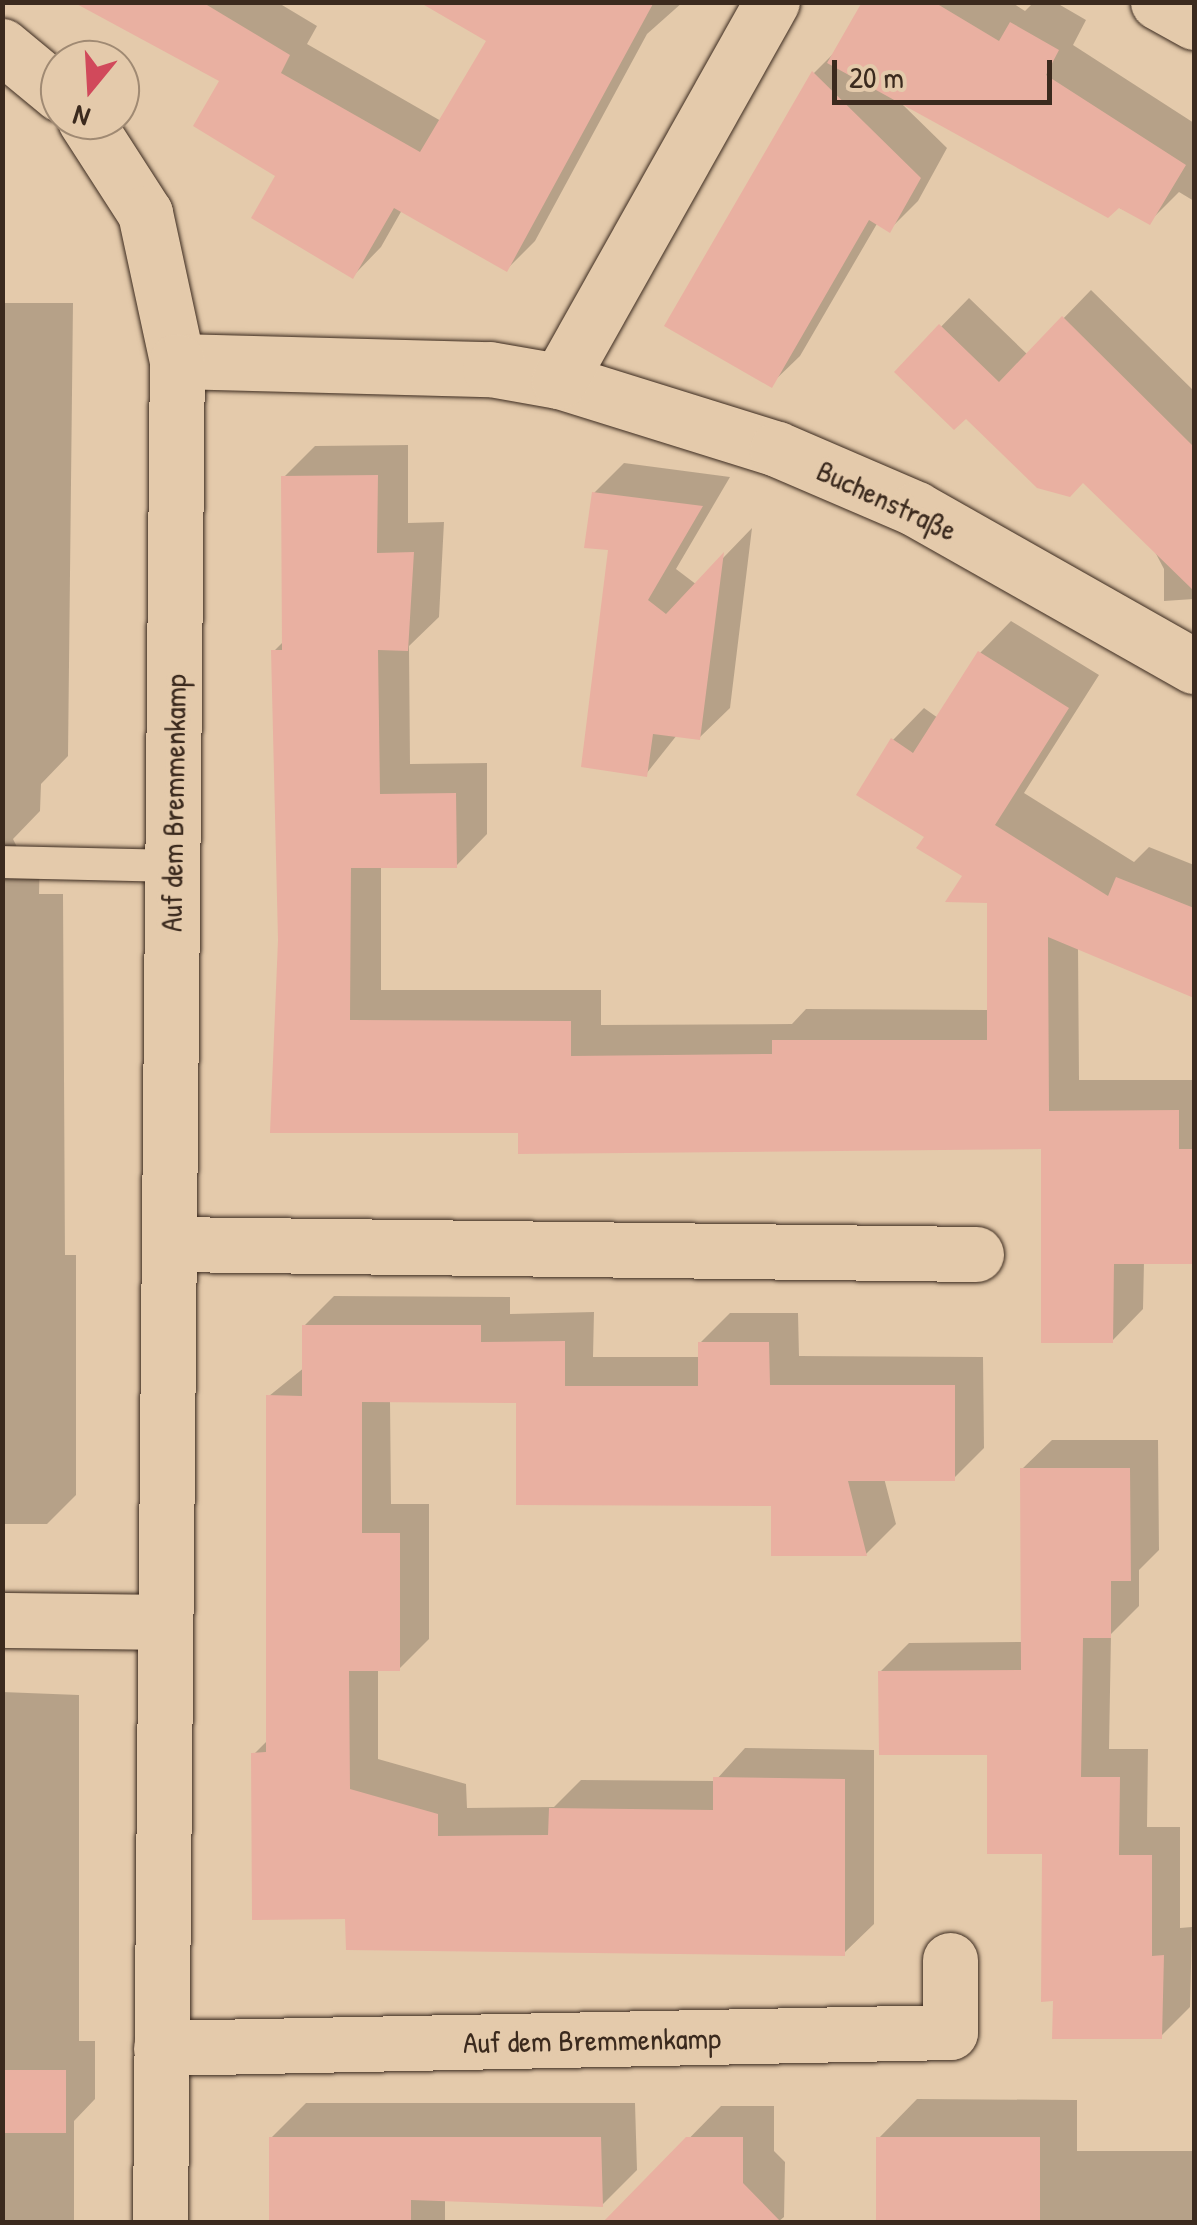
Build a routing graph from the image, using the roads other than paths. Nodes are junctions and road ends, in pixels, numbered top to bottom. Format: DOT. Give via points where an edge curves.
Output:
graph roads {
  1 [pos="772,2"];
  2 [pos="1158,2"];
  3 [pos="1194,22"];
  4 [pos="2,46"];
  5 [pos="40,77"];
  6 [pos="98,140"];
  7 [pos="178,362"];
  8 [pos="559,381"];
  9 [pos="1194,666"];
  10 [pos="2,862"];
  11 [pos="172,866"];
  12 [pos="169,1244"];
  13 [pos="976,1254"];
  14 [pos="2,1620"];
  15 [pos="165,1622"];
  16 [pos="950,1960"];
  17 [pos="162,2048"];
  18 [pos="160,2222"];
  1 -- 8 [label="street"];
  2 -- 3 [label="street"];
  4 -- 5 [label="street"];
  6 -- 7 [label="street" via="144,214"];
  7 -- 8 [label="street, Buchenstraße" via="490,369"];
  7 -- 11 [label="street, Auf dem Bremmenkamp"];
  8 -- 9 [label="street, Buchenstraße" via="778,448 916,509"];
  10 -- 11 [label="lane"];
  11 -- 12 [label="street, Auf dem Bremmenkamp"];
  12 -- 13 [label="street"];
  12 -- 15 [label="street, Auf dem Bremmenkamp"];
  14 -- 15 [label="street"];
  15 -- 17 [label="street, Auf dem Bremmenkamp"];
  16 -- 17 [label="street, Auf dem Bremmenkamp" via="950,2032"];
  17 -- 18 [label="street, Auf dem Bremmenkamp"];
}
